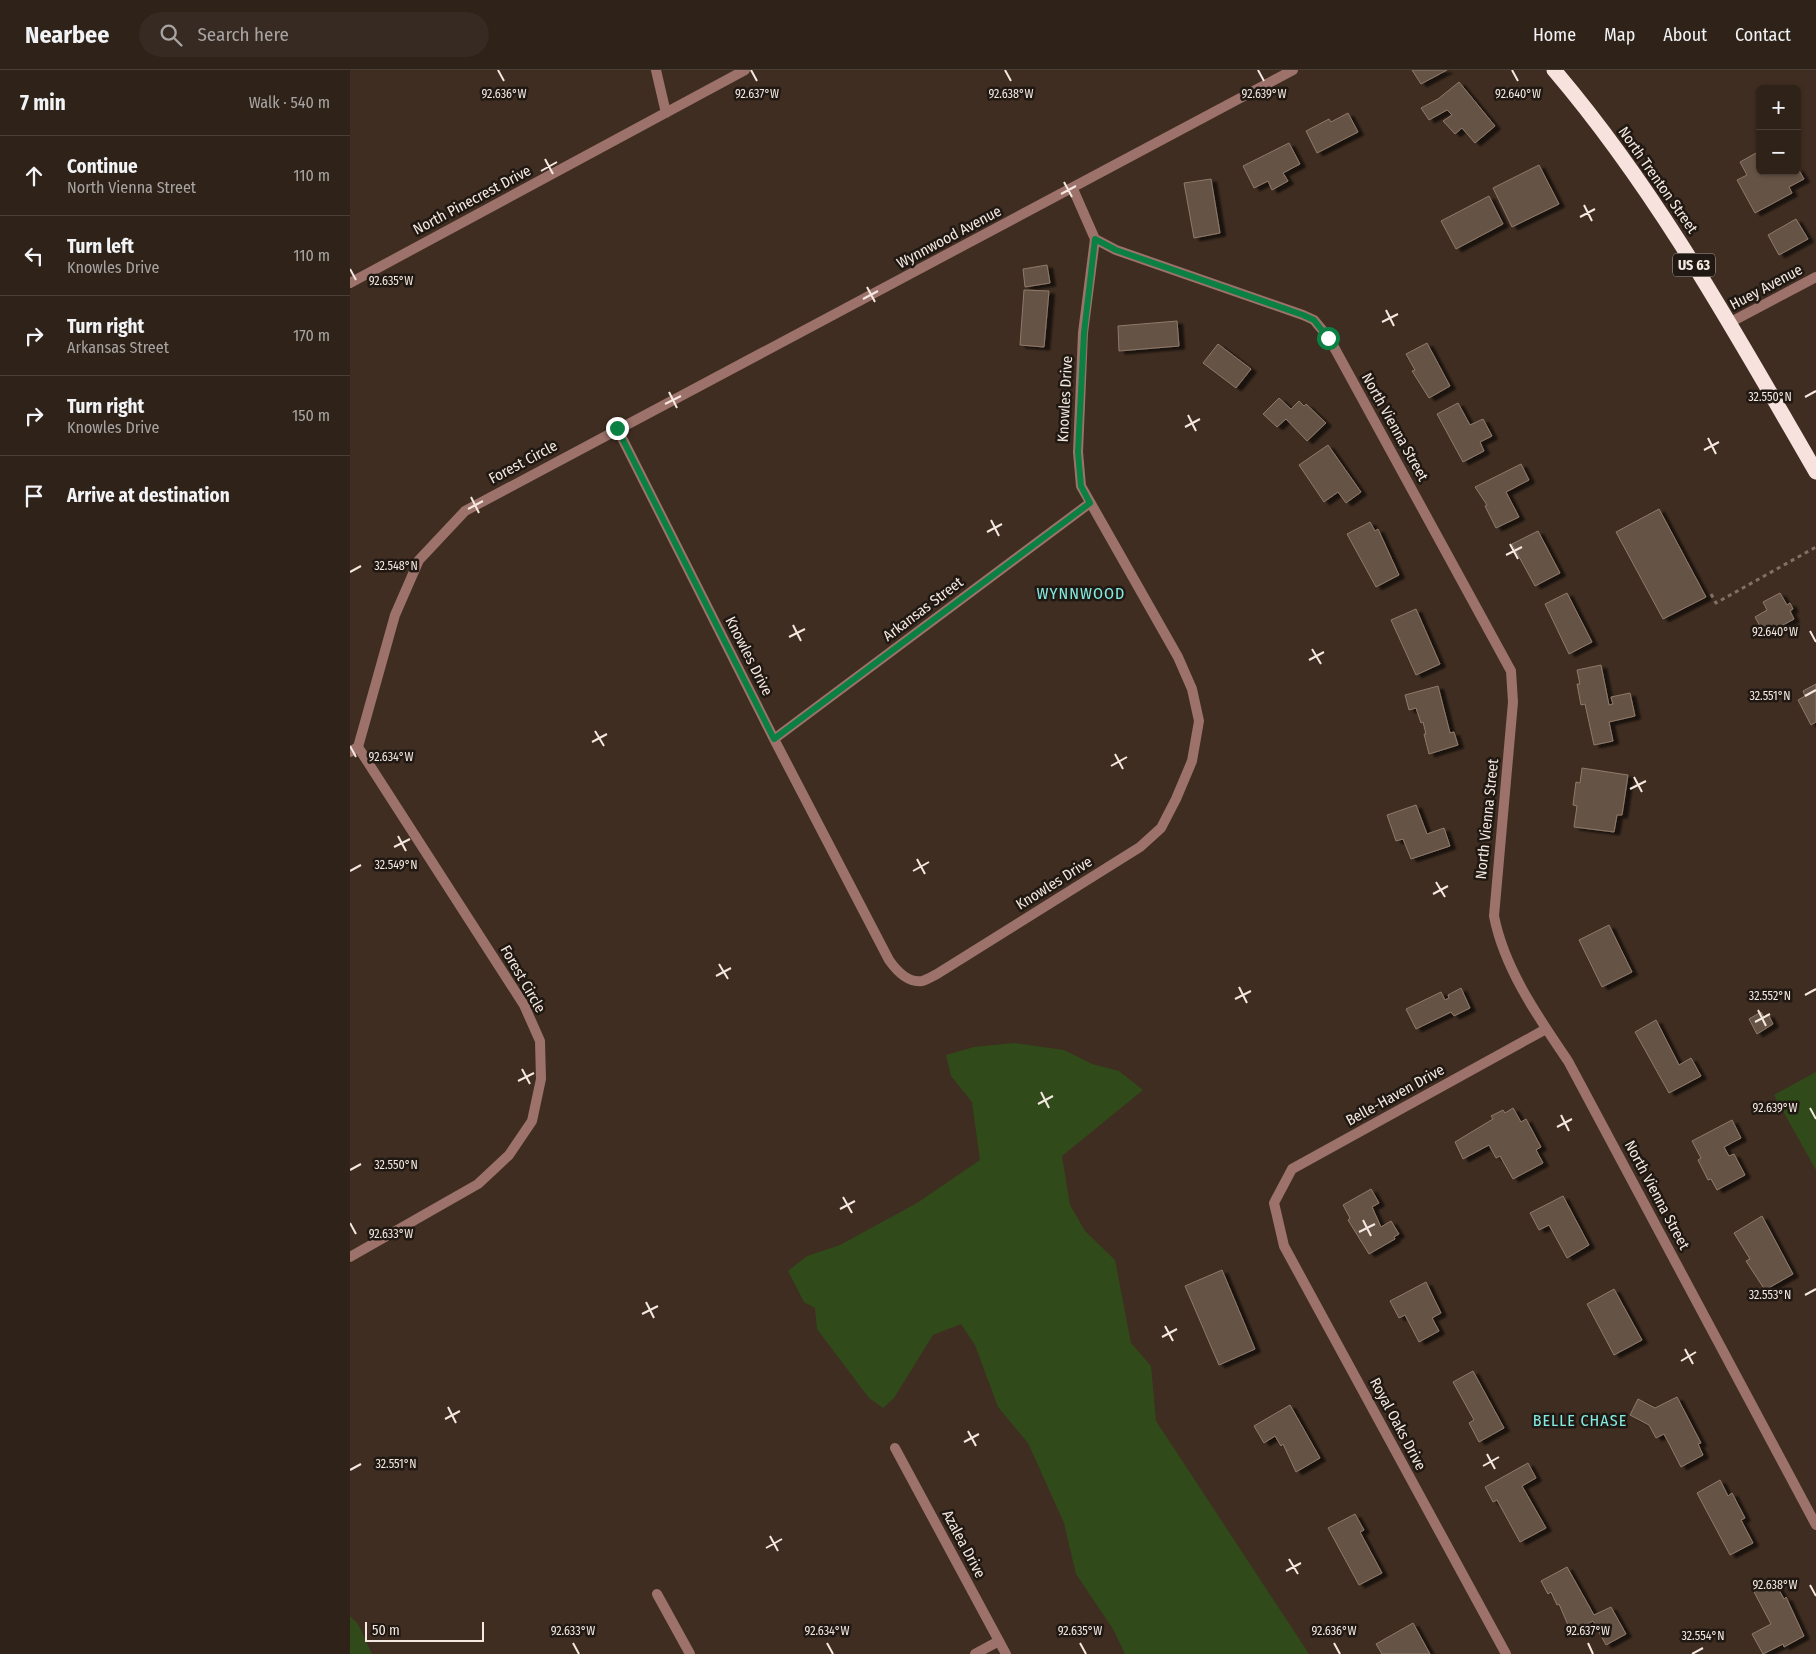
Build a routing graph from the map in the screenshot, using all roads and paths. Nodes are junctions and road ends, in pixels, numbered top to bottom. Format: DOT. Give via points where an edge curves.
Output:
graph roads {
  1 [pos="656,70"];
  2 [pos="745,70"];
  3 [pos="1293,70"];
  4 [pos="1554,70"];
  5 [pos="666,113"];
  6 [pos="1073,188"];
  7 [pos="1095,239"];
  8 [pos="1816,277"];
  9 [pos="350,283"];
  10 [pos="1729,323"];
  11 [pos="617,428"];
  12 [pos="1816,472"];
  13 [pos="1090,503"];
  14 [pos="1816,548"];
  15 [pos="1711,594"];
  16 [pos="774,739"];
  17 [pos="354,749"];
  18 [pos="1546,1029"];
  19 [pos="1274,1203"];
  20 [pos="350,1257"];
  21 [pos="895,1448"];
  22 [pos="1816,1525"];
  23 [pos="657,1594"];
  24 [pos="999,1641"];
  25 [pos="690,1654"];
  26 [pos="975,1654"];
  27 [pos="1006,1654"];
  28 [pos="1506,1654"];
  1 -- 5 [label="street"];
  2 -- 5 [label="street, North Pinecrest Drive"];
  3 -- 6 [label="street, Wynnwood Avenue"];
  4 -- 10 [label="highway, North Trenton Street / US 63" via="1636,177"];
  5 -- 9 [label="street, North Pinecrest Drive"];
  6 -- 7 [label="street"];
  6 -- 11 [label="street, Wynnwood Avenue"];
  7 -- 13 [label="street, Knowles Drive" via="1084,333 1078,452 1081,486"];
  7 -- 18 [label="street, North Vienna Street" via="1116,250 1303,315 1314,320 1328,338 1511,671 1514,702 1494,916 1508,959"];
  8 -- 10 [label="street, Huey Avenue"];
  10 -- 12 [label="highway, North Trenton Street / US 63"];
  11 -- 16 [label="street, Knowles Drive"];
  11 -- 17 [label="street, Forest Circle" via="465,511 419,560 395,615"];
  13 -- 16 [label="street, Arkansas Street"];
  13 -- 16 [label="street, Knowles Drive" via="1178,657 1192,689 1199,721 1192,761 1176,799 1161,828 1140,847 937,974 922,981 911,978 898,972 889,960"];
  14 -- 15 [label="path" via="1716,603"];
  17 -- 20 [label="street, Forest Circle" via="524,1004 540,1042 541,1079 532,1121 509,1155 478,1184"];
  18 -- 19 [label="street, Belle-Haven Drive" via="1292,1170"];
  18 -- 22 [label="street, North Vienna Street" via="1568,1061"];
  19 -- 28 [label="street, Royal Oaks Drive" via="1284,1246"];
  21 -- 24 [label="street, Azalea Drive"];
  23 -- 25 [label="street"];
  24 -- 26 [label="street"];
  24 -- 27 [label="street, Azalea Drive"];
}
